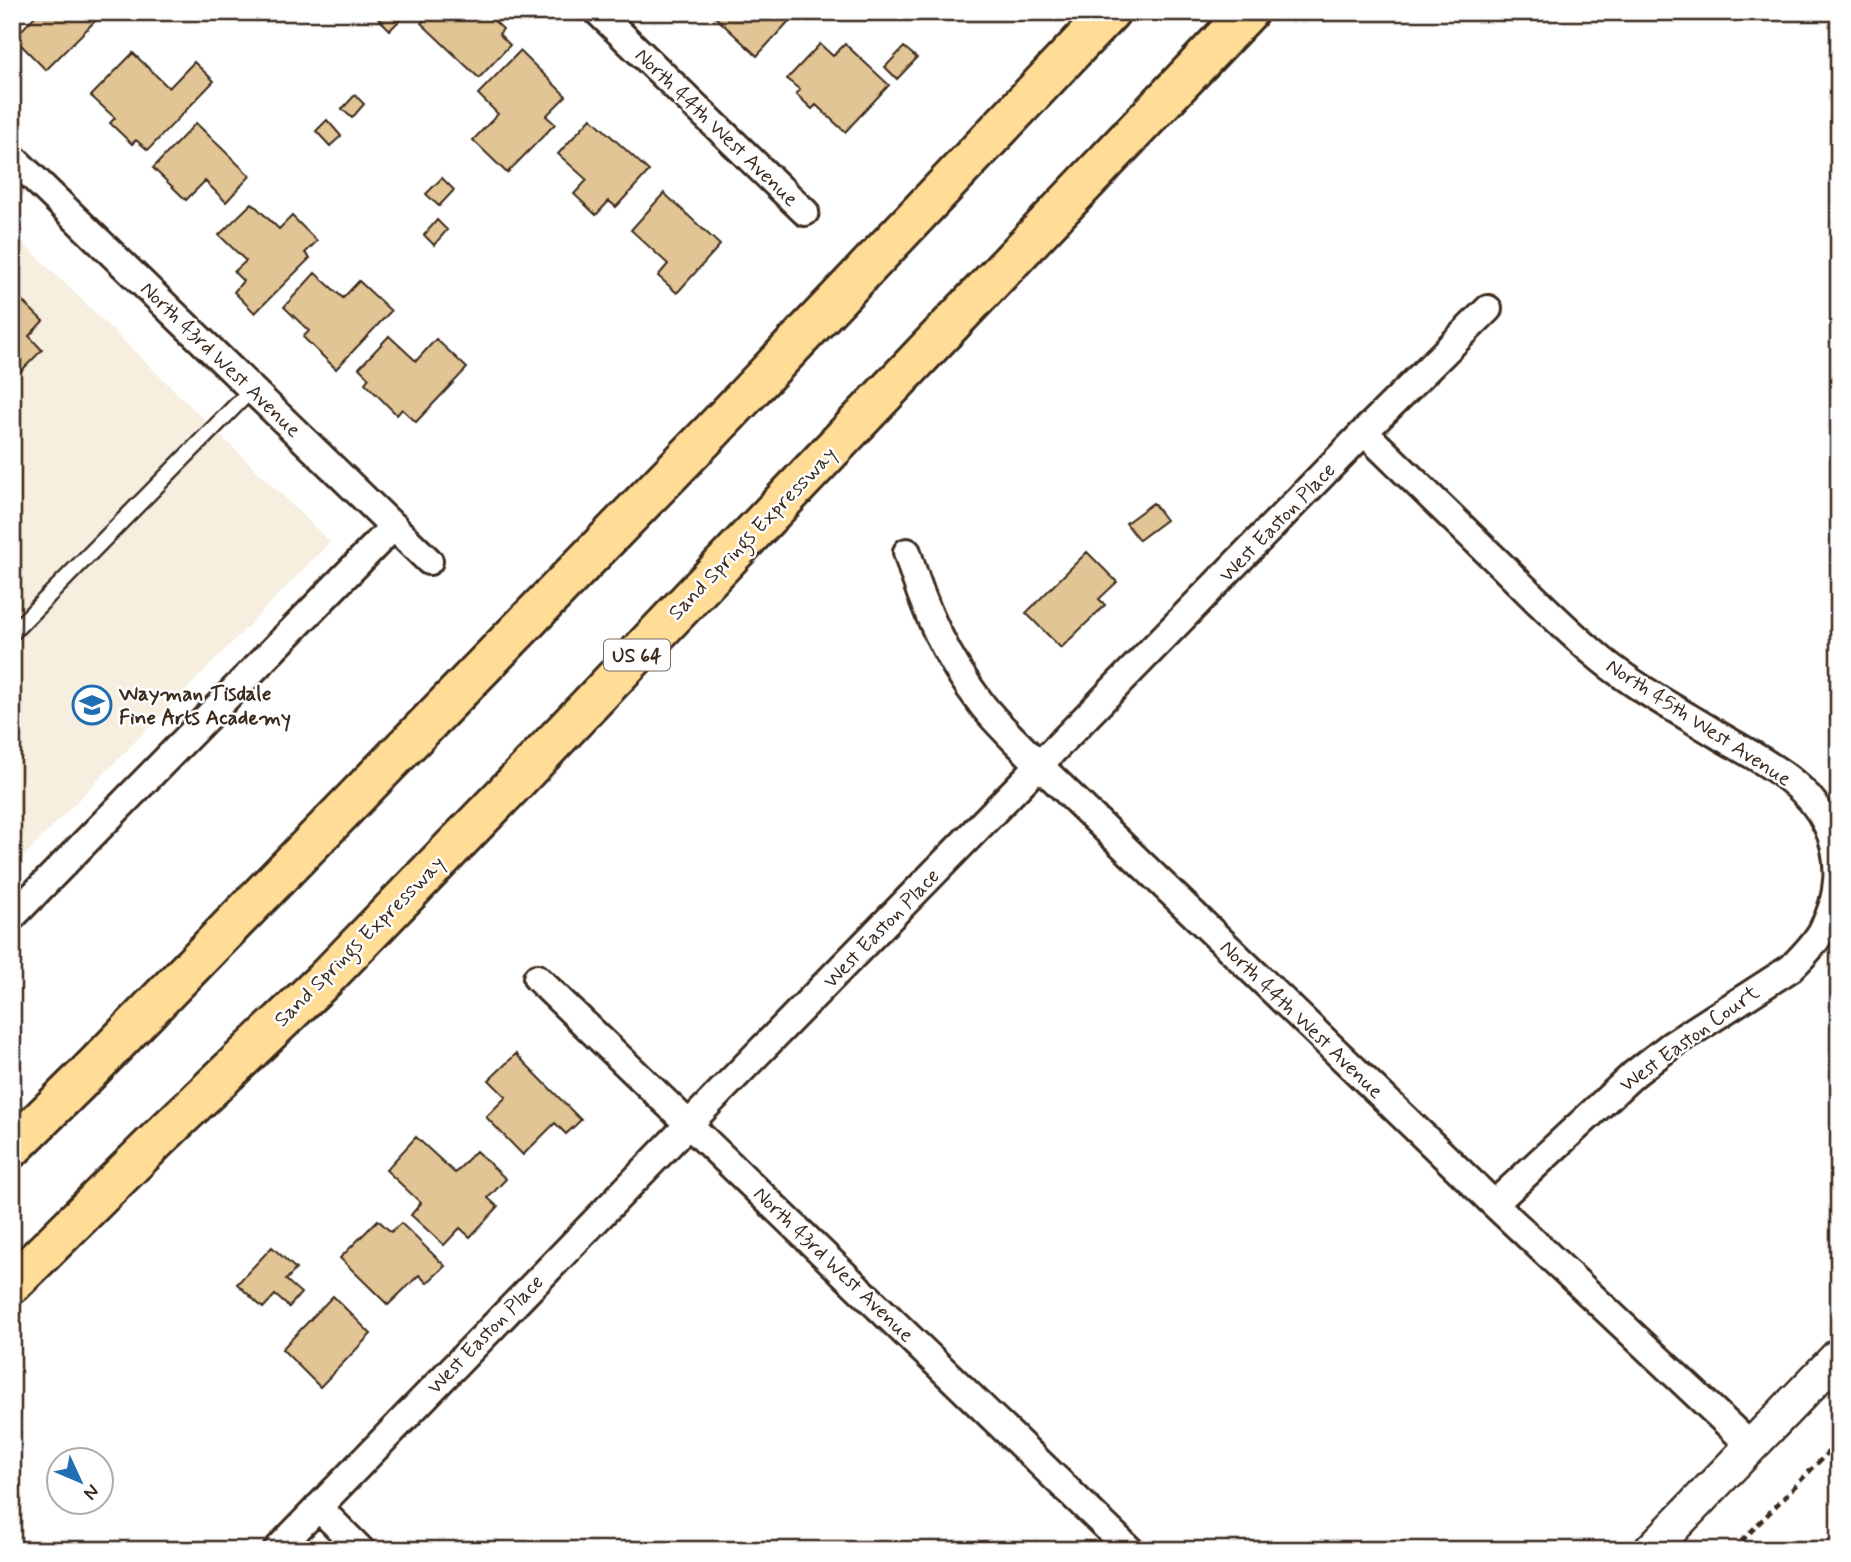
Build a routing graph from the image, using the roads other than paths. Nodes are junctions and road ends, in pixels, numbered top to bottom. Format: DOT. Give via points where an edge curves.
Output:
graph roads {
  1 [pos="598,12"];
  2 [pos="1111,12"];
  3 [pos="1248,12"];
  4 [pos="12,157"];
  5 [pos="805,212"];
  6 [pos="1488,309"];
  7 [pos="252,389"];
  8 [pos="1364,432"];
  9 [pos="394,526"];
  10 [pos="907,552"];
  11 [pos="429,561"];
  12 [pos="12,634"];
  13 [pos="1039,765"];
  14 [pos="1838,891"];
  15 [pos="12,917"];
  16 [pos="537,978"];
  17 [pos="689,1124"];
  18 [pos="12,1148"];
  19 [pos="1494,1204"];
  20 [pos="12,1284"];
  21 [pos="1839,1355"];
  22 [pos="1751,1446"];
  23 [pos="318,1507"];
  24 [pos="276,1550"];
  25 [pos="361,1550"];
  26 [pos="1130,1550"];
  27 [pos="1651,1550"];
  1 -- 5 [label="street, North 44th West Avenue"];
  2 -- 18 [label="highway" via="703,440"];
  3 -- 20 [label="highway, Sand Springs Expressway / US 64" via="325,979"];
  4 -- 7 [label="street, North 43rd West Avenue"];
  6 -- 8 [label="street, West Easton Place"];
  7 -- 9 [label="street, North 43rd West Avenue"];
  7 -- 12 [label="lane"];
  8 -- 13 [label="street, West Easton Place"];
  8 -- 14 [label="street, North 45th West Avenue" via="1604,661 1782,773 1805,793 1834,843"];
  9 -- 11 [label="street, North 43rd West Avenue"];
  9 -- 15 [label="street"];
  10 -- 13 [label="street, North 44th West Avenue" via="930,621 962,677 984,708"];
  13 -- 17 [label="street, West Easton Place"];
  13 -- 19 [label="street, North 44th West Avenue"];
  14 -- 19 [label="street, West Easton Court" via="1822,932 1791,968 1634,1074"];
  16 -- 17 [label="street, North 43rd West Avenue"];
  17 -- 23 [label="street, West Easton Place"];
  17 -- 26 [label="street, North 43rd West Avenue"];
  19 -- 22 [label="street, North 44th West Avenue"];
  21 -- 22 [label="street"];
  22 -- 27 [label="street"];
  23 -- 24 [label="street, West Easton Place"];
  23 -- 25 [label="street"];
}
